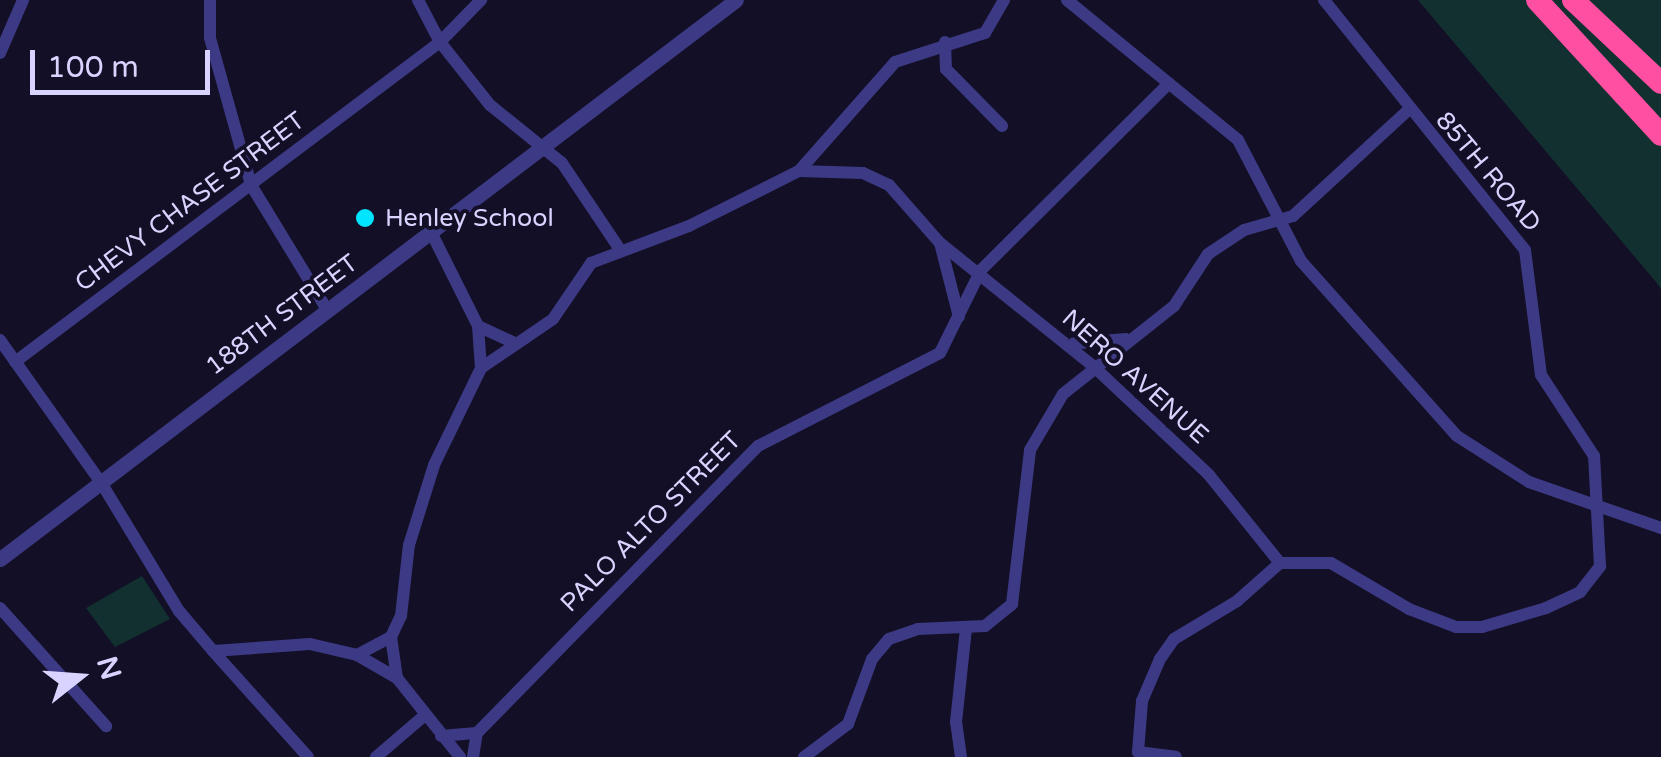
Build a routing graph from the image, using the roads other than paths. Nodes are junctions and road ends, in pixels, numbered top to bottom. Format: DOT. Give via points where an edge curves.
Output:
graph roads {
  1 [pos="23,0"];
  2 [pos="210,0"];
  3 [pos="418,0"];
  4 [pos="481,0"];
  5 [pos="736,0"];
  6 [pos="1004,0"];
  7 [pos="1067,0"];
  8 [pos="1324,0"];
  9 [pos="1572,0"];
  10 [pos="1539,3"];
  11 [pos="440,42"];
  12 [pos="945,42"];
  13 [pos="0,53"];
  14 [pos="1169,83"];
  15 [pos="1661,83"];
  16 [pos="1407,110"];
  17 [pos="1002,126"];
  18 [pos="1661,135"];
  19 [pos="541,148"];
  20 [pos="820,149"];
  21 [pos="799,171"];
  22 [pos="844,171"];
  23 [pos="252,185"];
  24 [pos="1276,220"];
  25 [pos="431,232"];
  26 [pos="940,243"];
  27 [pos="619,248"];
  28 [pos="981,270"];
  29 [pos="328,310"];
  30 [pos="960,316"];
  31 [pos="478,326"];
  32 [pos="1129,338"];
  33 [pos="0,340"];
  34 [pos="513,342"];
  35 [pos="1068,344"];
  36 [pos="15,362"];
  37 [pos="1092,366"];
  38 [pos="481,368"];
  39 [pos="102,484"];
  40 [pos="1600,508"];
  41 [pos="1661,528"];
  42 [pos="0,559"];
  43 [pos="1280,563"];
  44 [pos="0,608"];
  45 [pos="966,628"];
  46 [pos="391,637"];
  47 [pos="212,650"];
  48 [pos="357,655"];
  49 [pos="397,678"];
  50 [pos="424,715"];
  51 [pos="106,726"];
  52 [pos="477,732"];
  53 [pos="441,736"];
  54 [pos="1135,754"];
  55 [pos="308,757"];
  56 [pos="376,757"];
  57 [pos="460,757"];
  58 [pos="473,757"];
  59 [pos="804,757"];
  60 [pos="961,757"];
  61 [pos="1176,757"];
  1 -- 13 [label="street"];
  2 -- 23 [label="street" via="210,38"];
  3 -- 11 [label="street"];
  4 -- 11 [label="street, CHEVY CHASE STREET"];
  5 -- 19 [label="street, 188TH STREET"];
  6 -- 12 [label="street" via="985,33"];
  7 -- 14 [label="street"];
  8 -- 16 [label="street, 85TH ROAD"];
  9 -- 15 [label="highway"];
  10 -- 18 [label="highway"];
  11 -- 19 [label="street" via="490,105"];
  11 -- 23 [label="street, CHEVY CHASE STREET"];
  12 -- 17 [label="street" via="946,69"];
  12 -- 20 [label="street" via="894,62"];
  14 -- 24 [label="street" via="1244,146"];
  14 -- 28 [label="street, PALO ALTO STREET"];
  16 -- 24 [label="street" via="1293,216"];
  16 -- 40 [label="street, 85TH ROAD" via="1525,250 1542,375 1594,456"];
  19 -- 25 [label="street, 188TH STREET"];
  19 -- 27 [label="street" via="562,163"];
  20 -- 21 [label="street"];
  20 -- 22 [label="street, NERO AVENUE"];
  21 -- 22 [label="street, NERO AVENUE"];
  21 -- 27 [label="street" via="667,235"];
  22 -- 26 [label="street, NERO AVENUE" via="889,185"];
  23 -- 29 [label="street"];
  23 -- 36 [label="street, CHEVY CHASE STREET"];
  24 -- 32 [label="street" via="1244,230 1208,254 1174,306"];
  24 -- 40 [label="street" via="1310,273 1456,436 1515,475"];
  25 -- 29 [label="street, 188TH STREET"];
  25 -- 31 [label="street"];
  26 -- 28 [label="street, NERO AVENUE"];
  26 -- 30 [label="street, NERO AVENUE"];
  27 -- 34 [label="street" via="574,279 543,328"];
  28 -- 30 [label="street, PALO ALTO STREET"];
  28 -- 35 [label="street, NERO AVENUE"];
  29 -- 39 [label="street, 188TH STREET"];
  30 -- 52 [label="street, PALO ALTO STREET" via="940,353 758,446"];
  31 -- 34 [label="street"];
  31 -- 38 [label="street"];
  32 -- 35 [label="street"];
  32 -- 37 [label="street"];
  33 -- 36 [label="street"];
  34 -- 38 [label="street"];
  35 -- 37 [label="street, NERO AVENUE"];
  36 -- 39 [label="street"];
  37 -- 43 [label="street, NERO AVENUE" via="1239,506"];
  37 -- 45 [label="street" via="1064,394 1030,450 1012,604 985,626"];
  38 -- 46 [label="street" via="434,464 408,545 400,616"];
  39 -- 42 [label="street, 188TH STREET"];
  39 -- 47 [label="street" via="179,611"];
  40 -- 41 [label="street"];
  40 -- 43 [label="street, 85TH ROAD" via="1600,566 1580,592 1482,626 1456,627 1409,609 1330,563"];
  43 -- 54 [label="street" via="1237,601 1174,640 1160,658 1142,701"];
  44 -- 51 [label="street"];
  45 -- 59 [label="street" via="918,629 890,639 872,659 848,724"];
  45 -- 60 [label="street" via="956,722"];
  46 -- 48 [label="street"];
  46 -- 49 [label="street"];
  47 -- 48 [label="street" via="310,644"];
  47 -- 55 [label="street"];
  48 -- 49 [label="street"];
  49 -- 50 [label="street"];
  50 -- 53 [label="street"];
  50 -- 56 [label="street"];
  52 -- 53 [label="street"];
  52 -- 58 [label="street"];
  53 -- 57 [label="street"];
  54 -- 61 [label="street"];
}
